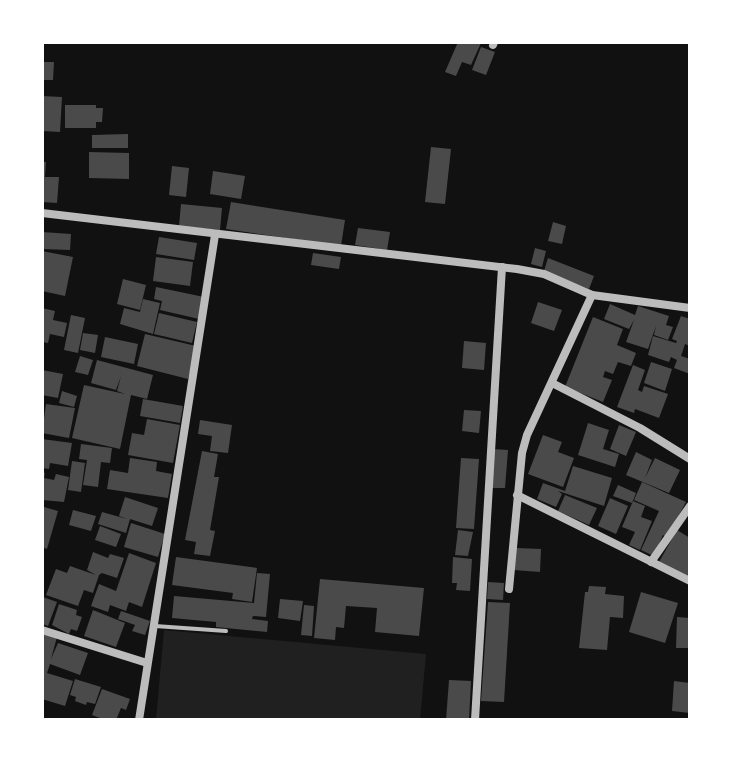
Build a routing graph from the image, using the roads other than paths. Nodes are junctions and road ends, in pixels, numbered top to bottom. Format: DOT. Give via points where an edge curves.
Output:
graph roads {
  1 [pos="42,213"];
  2 [pos="215,235"];
  3 [pos="502,267"];
  4 [pos="592,295"];
  5 [pos="690,308"];
  6 [pos="552,383"];
  7 [pos="690,459"];
  8 [pos="517,495"];
  9 [pos="690,506"];
  10 [pos="651,562"];
  11 [pos="690,581"];
  12 [pos="509,589"];
  13 [pos="153,625"];
  14 [pos="42,630"];
  15 [pos="226,631"];
  16 [pos="147,663"];
  17 [pos="139,720"];
  18 [pos="475,720"];
  1 -- 2 [label="street"];
  2 -- 3 [label="street"];
  2 -- 13 [label="street"];
  3 -- 4 [label="street" via="544,274"];
  3 -- 18 [label="street"];
  4 -- 5 [label="street"];
  4 -- 6 [label="street"];
  6 -- 7 [label="street"];
  6 -- 8 [label="street" via="527,435"];
  8 -- 10 [label="street"];
  8 -- 12 [label="street"];
  9 -- 10 [label="street"];
  10 -- 11 [label="street"];
  13 -- 15 [label="lane"];
  13 -- 16 [label="street"];
  14 -- 16 [label="street"];
  16 -- 17 [label="street"];
}
